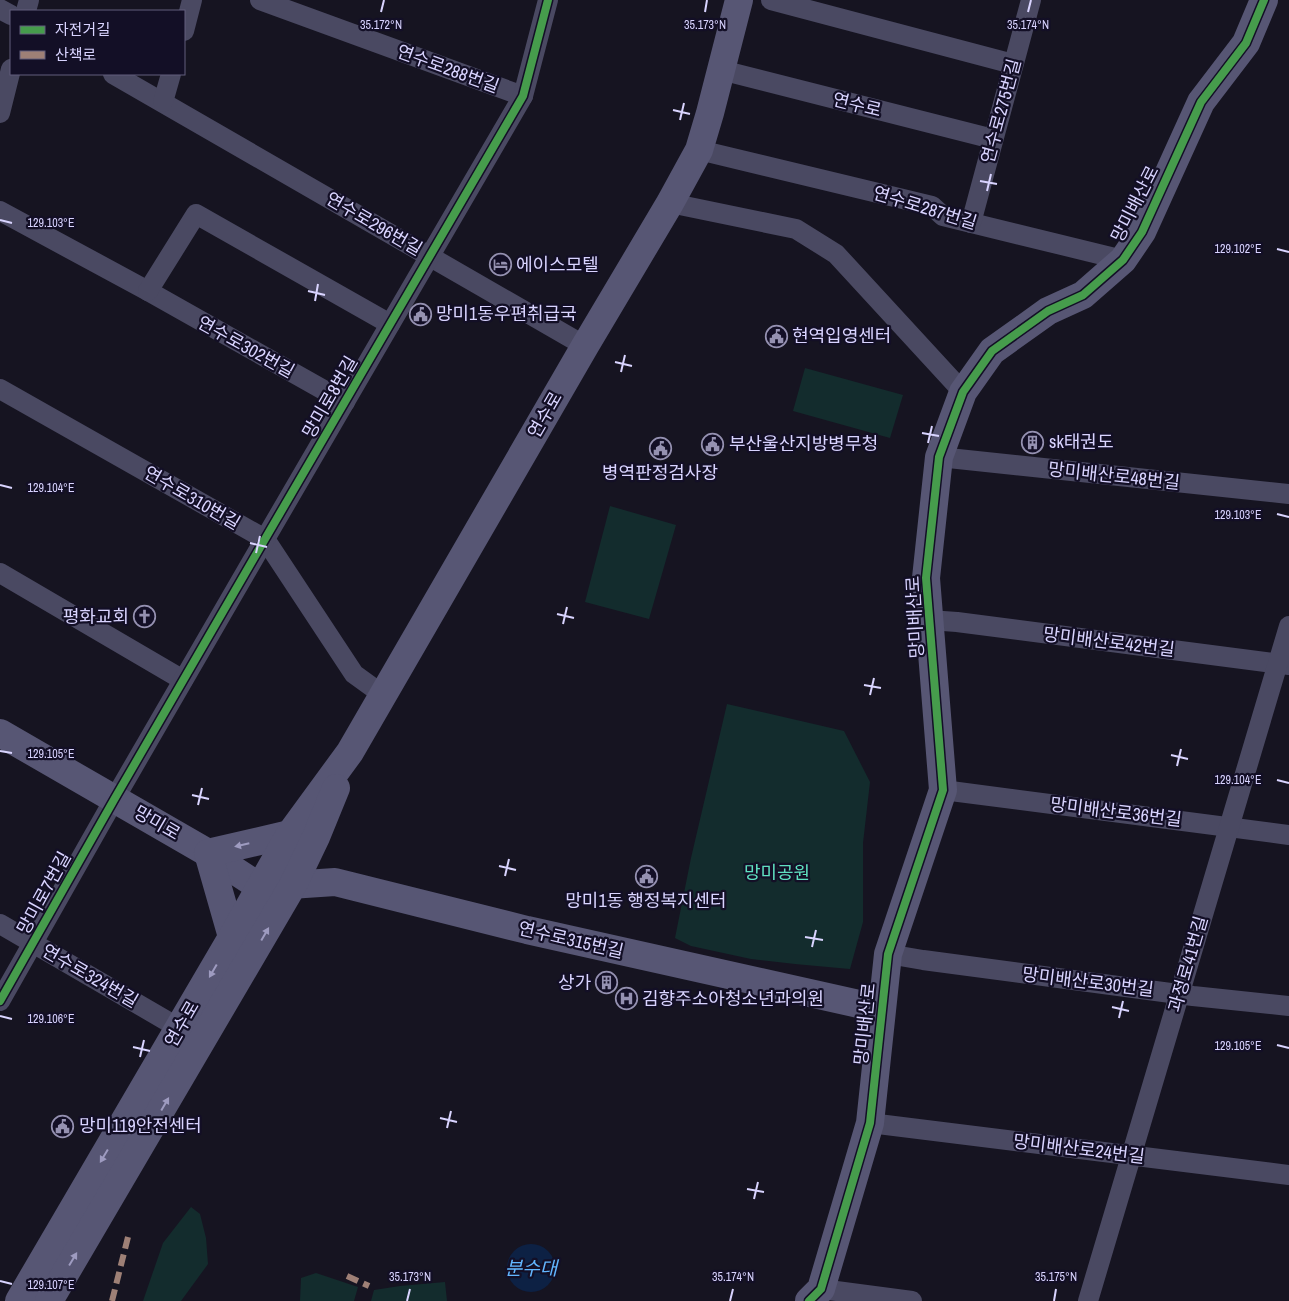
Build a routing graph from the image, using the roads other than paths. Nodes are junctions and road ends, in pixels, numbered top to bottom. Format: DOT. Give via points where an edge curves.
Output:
graph roads {
  1 [pos="192,0"];
  2 [pos="260,0"];
  3 [pos="548,0"];
  4 [pos="739,0"];
  5 [pos="771,0"];
  6 [pos="1030,0"];
  7 [pos="1264,0"];
  8 [pos="185,26"];
  9 [pos="1013,64"];
  10 [pos="721,70"];
  11 [pos="10,73"];
  12 [pos="116,75"];
  13 [pos="171,75"];
  14 [pos="523,96"];
  15 [pos="163,102"];
  16 [pos="1,108"];
  17 [pos="994,139"];
  18 [pos="698,150"];
  19 [pos="670,203"];
  20 [pos="0,211"];
  21 [pos="971,222"];
  22 [pos="430,256"];
  23 [pos="1123,260"];
  24 [pos="148,291"];
  25 [pos="390,324"];
  26 [pos="585,346"];
  27 [pos="0,389"];
  28 [pos="963,392"];
  29 [pos="345,402"];
  30 [pos="939,457"];
  31 [pos="1289,494"];
  32 [pos="265,538"];
  33 [pos="0,573"];
  34 [pos="929,620"];
  35 [pos="1289,626"];
  36 [pos="1283,664"];
  37 [pos="183,680"];
  38 [pos="383,695"];
  39 [pos="0,733"];
  40 [pos="350,752"];
  41 [pos="943,790"];
  42 [pos="115,798"];
  43 [pos="1229,827"];
  44 [pos="290,834"];
  45 [pos="1289,835"];
  46 [pos="208,853"];
  47 [pos="293,885"];
  48 [pos="260,887"];
  49 [pos="0,924"];
  50 [pos="232,937"];
  51 [pos="33,943"];
  52 [pos="888,954"];
  53 [pos="1179,994"];
  54 [pos="0,1001"];
  55 [pos="1289,1006"];
  56 [pos="882,1009"];
  57 [pos="179,1028"];
  58 [pos="870,1123"];
  59 [pos="1131,1155"];
  60 [pos="1289,1175"];
  61 [pos="815,1295"];
  62 [pos="20,1301"];
  63 [pos="48,1301"];
  64 [pos="912,1301"];
  65 [pos="1088,1301"];
  1 -- 8 [label="street"];
  2 -- 14 [label="street, 연수로288번길"];
  3 -- 14 [label="street, 망미로8번길"];
  4 -- 10 [label="street, 연수로"];
  5 -- 9 [label="street"];
  6 -- 9 [label="street, 연수로275번길"];
  7 -- 23 [label="street, 망미배산로" via="1246,43 1200,102 1142,232"];
  9 -- 17 [label="street, 연수로275번길"];
  10 -- 17 [label="street, 연수로"];
  10 -- 18 [label="street, 연수로"];
  11 -- 16 [label="street"];
  12 -- 15 [label="street, 연수로296번길"];
  13 -- 15 [label="street"];
  14 -- 22 [label="street, 망미로8번길"];
  15 -- 22 [label="street, 연수로296번길"];
  17 -- 21 [label="street, 연수로275번길"];
  18 -- 19 [label="street, 연수로"];
  18 -- 21 [label="street, 연수로287번길" via="932,206 943,216"];
  19 -- 26 [label="street, 연수로"];
  19 -- 28 [label="street" via="796,229 836,254"];
  20 -- 24 [label="street, 연수로302번길"];
  21 -- 23 [label="street, 연수로287번길"];
  22 -- 25 [label="street, 망미로8번길"];
  22 -- 26 [label="street, 연수로296번길"];
  23 -- 28 [label="street, 망미배산로" via="1083,295 1048,311 992,351"];
  24 -- 25 [label="street" via="196,214"];
  24 -- 29 [label="street, 연수로302번길"];
  25 -- 29 [label="street, 망미로8번길"];
  26 -- 38 [label="street, 연수로"];
  27 -- 32 [label="street, 연수로310번길"];
  28 -- 30 [label="street, 망미배산로"];
  29 -- 32 [label="street, 망미로8번길"];
  30 -- 31 [label="street, 망미배산로48번길"];
  30 -- 34 [label="street, 망미배산로" via="926,578"];
  32 -- 37 [label="street, 망미로8번길"];
  32 -- 38 [label="street, 연수로310번길" via="354,674"];
  33 -- 37 [label="street"];
  34 -- 36 [label="street, 망미배산로42번길"];
  34 -- 41 [label="street, 망미배산로"];
  35 -- 36 [label="street, 과정로41번길"];
  36 -- 43 [label="street, 과정로41번길"];
  37 -- 42 [label="street, 망미로8번길"];
  38 -- 40 [label="street, 연수로"];
  39 -- 42 [label="street, 망미로"];
  40 -- 44 [label="street, 연수로"];
  40 -- 47 [label="street, 연수로"];
  41 -- 43 [label="street, 망미배산로36번길"];
  41 -- 52 [label="street, 망미배산로"];
  42 -- 46 [label="street, 망미로"];
  42 -- 51 [label="street, 망미로7번길"];
  43 -- 45 [label="street, 망미배산로36번길"];
  43 -- 53 [label="street, 과정로41번길"];
  44 -- 46 [label="street, one-way"];
  44 -- 48 [label="street, 연수로"];
  46 -- 48 [label="street, 망미로"];
  46 -- 50 [label="street"];
  47 -- 48 [label="street, 연수로315번길"];
  47 -- 56 [label="street, 연수로315번길" via="335,882 527,930"];
  63 -- 47 [label="street, 연수로, one-way"];
  48 -- 50 [label="street, 연수로"];
  49 -- 51 [label="street, 연수로324번길"];
  50 -- 57 [label="street, 연수로, one-way"];
  51 -- 54 [label="street, 망미로7번길"];
  51 -- 57 [label="street, 연수로324번길"];
  52 -- 53 [label="street, 망미배산로30번길"];
  52 -- 56 [label="street, 망미배산로"];
  53 -- 55 [label="street, 망미배산로30번길"];
  53 -- 59 [label="street, 과정로41번길"];
  56 -- 58 [label="street, 망미배산로"];
  57 -- 62 [label="street, 연수로, one-way"];
  58 -- 59 [label="street, 망미배산로24번길"];
  58 -- 61 [label="street, 망미배산로"];
  59 -- 60 [label="street, 망미배산로24번길"];
  59 -- 65 [label="street, 과정로41번길"];
  61 -- 64 [label="street"];
}
